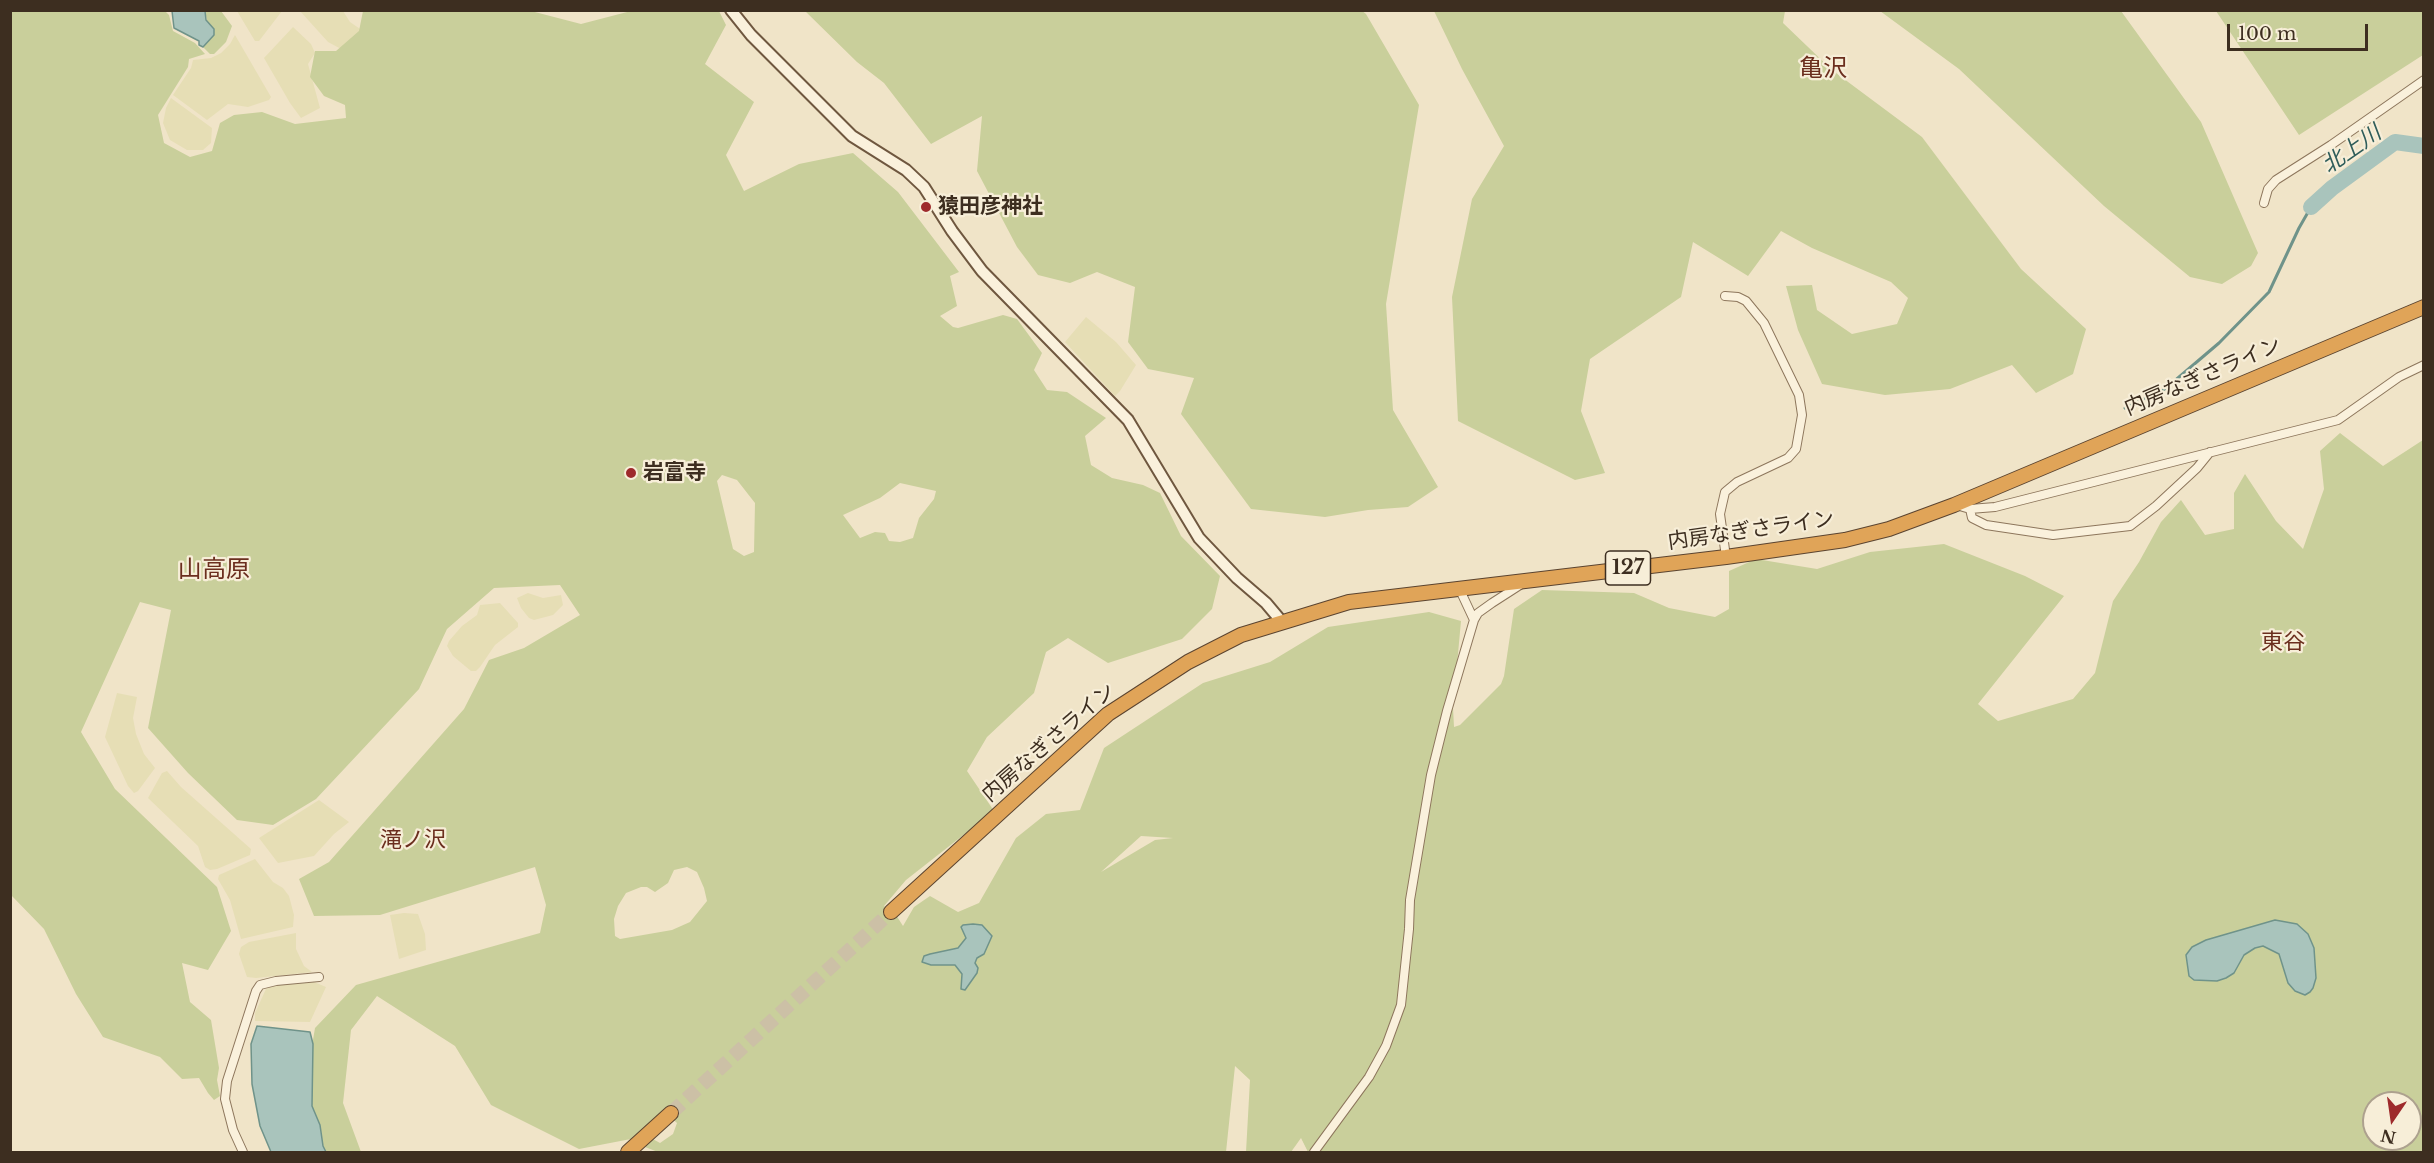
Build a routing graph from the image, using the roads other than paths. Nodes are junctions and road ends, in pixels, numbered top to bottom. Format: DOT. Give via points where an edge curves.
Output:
graph roads {
  1 [pos="731,10"];
  2 [pos="2424,80"];
  3 [pos="2264,203"];
  4 [pos="1725,296"];
  5 [pos="2424,307"];
  6 [pos="2424,365"];
  7 [pos="2210,452"];
  8 [pos="1954,505"];
  9 [pos="1970,509"];
  10 [pos="1726,557"];
  11 [pos="1528,580"];
  12 [pos="1459,588"];
  13 [pos="1474,620"];
  14 [pos="1282,622"];
  15 [pos="891,912"];
  16 [pos="319,977"];
  17 [pos="671,1113"];
  18 [pos="243,1152"];
  19 [pos="628,1152"];
  20 [pos="1314,1152"];
  1 -- 14 [label="street" via="852,136 906,170 924,187 982,271 1128,420 1199,538"];
  2 -- 3 [label="street" via="2276,180"];
  4 -- 10 [label="street" via="1746,301 1764,323 1799,395 1802,415 1796,448 1788,458 1737,482 1725,492 1720,514"];
  5 -- 8 [label="highway, 内房なぎさライン / 127"];
  6 -- 7 [label="street" via="2399,376 2338,420"];
  7 -- 9 [label="street" via="1995,507"];
  7 -- 9 [label="street" via="2130,526 2053,535 1986,525 1972,518"];
  8 -- 9 [label="street"];
  8 -- 10 [label="highway, 内房なぎさライン / 127" via="1845,540"];
  10 -- 11 [label="highway, 内房なぎさライン / 127"];
  11 -- 12 [label="highway, 内房なぎさライン / 127"];
  11 -- 13 [label="street" via="1478,613"];
  12 -- 13 [label="street"];
  12 -- 14 [label="highway, 内房なぎさライン / 127" via="1349,602"];
  13 -- 20 [label="street" via="1431,775 1410,900 1401,1005 1386,1046 1368,1077"];
  14 -- 15 [label="highway, 内房なぎさライン / 127" via="1241,635 1188,662 1108,714"];
  16 -- 18 [label="street" via="276,981 260,985 256,991 227,1081 225,1099"];
  17 -- 19 [label="highway"];
}
